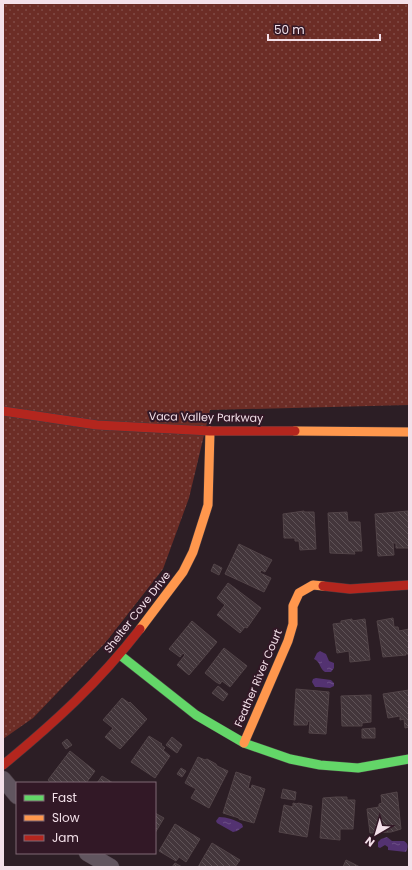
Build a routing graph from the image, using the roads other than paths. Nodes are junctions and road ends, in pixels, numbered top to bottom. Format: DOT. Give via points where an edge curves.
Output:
graph roads {
  1 [pos="3,411"];
  2 [pos="210,431"];
  3 [pos="409,432"];
  4 [pos="409,585"];
  5 [pos="120,655"];
  6 [pos="244,743"];
  7 [pos="409,759"];
  8 [pos="3,765"];
  9 [pos="3,779"];
  10 [pos="16,795"];
  11 [pos="89,854"];
  12 [pos="111,867"];
  1 -- 2 [label="street, Vaca Valley Parkway" via="97,425"];
  2 -- 3 [label="street, Vaca Valley Parkway"];
  2 -- 5 [label="street, Shelter Cove Drive" via="208,505 194,552 183,572"];
  4 -- 6 [label="street, Feather River Court" via="350,589 313,585 299,593 293,606 293,624 288,641"];
  5 -- 6 [label="street" via="196,715"];
  5 -- 8 [label="street, Shelter Cove Drive" via="84,694"];
  6 -- 7 [label="street" via="290,759 320,765 358,768"];
  9 -- 10 [label="street"];
  11 -- 12 [label="street"];
}
